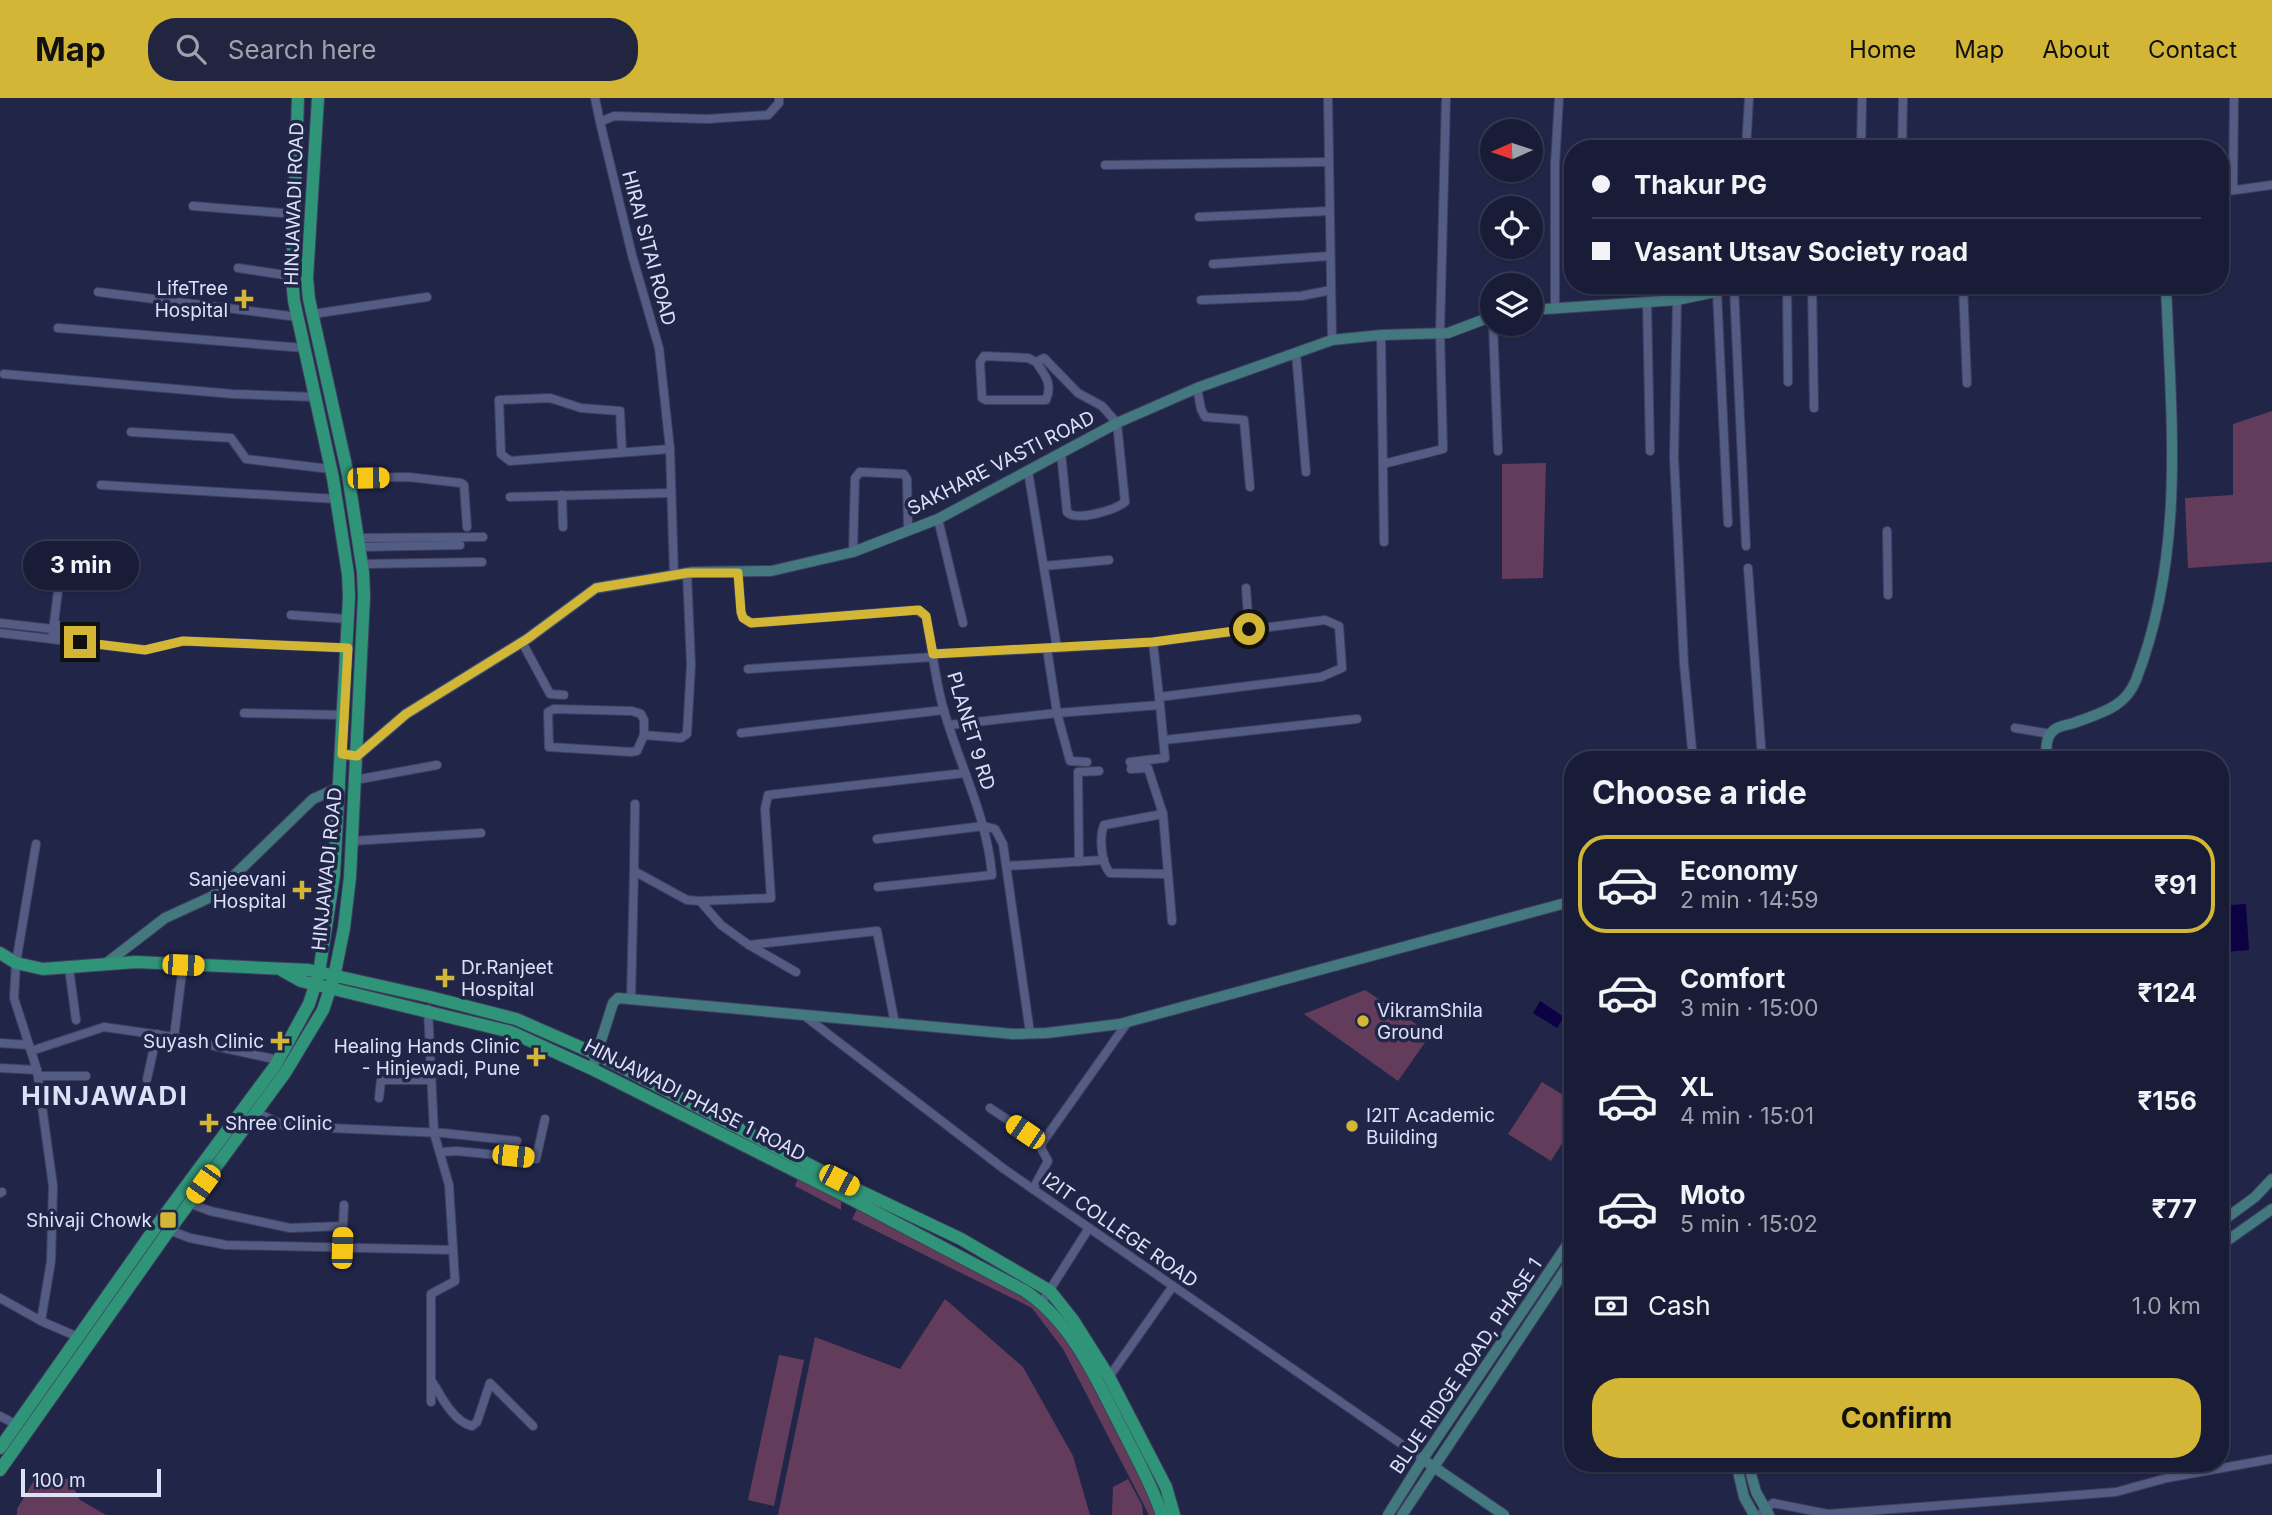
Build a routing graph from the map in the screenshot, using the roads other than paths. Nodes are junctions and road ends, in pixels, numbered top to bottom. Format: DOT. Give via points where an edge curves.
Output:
graph roads {
  1 [pos="298,98"];
  2 [pos="318,98"];
  3 [pos="595,98"];
  4 [pos="779,98"];
  5 [pos="1328,98"];
  6 [pos="1446,98"];
  7 [pos="1559,98"];
  8 [pos="1749,98"];
  9 [pos="1862,98"];
  10 [pos="1903,98"];
  11 [pos="2234,98"];
  12 [pos="600,122"];
  13 [pos="1747,140"];
  14 [pos="1861,140"];
  15 [pos="1902,140"];
  16 [pos="1329,162"];
  17 [pos="1105,165"];
  18 [pos="2272,185"];
  19 [pos="2233,190"];
  20 [pos="2229,191"];
  21 [pos="192,206"];
  22 [pos="1329,211"];
  23 [pos="294,214"];
  24 [pos="1199,216"];
  25 [pos="1330,256"];
  26 [pos="1213,264"];
  27 [pos="239,268"];
  28 [pos="292,276"];
  29 [pos="1331,290"];
  30 [pos="98,292"];
  31 [pos="1707,294"];
  32 [pos="1717,294"];
  33 [pos="1742,294"];
  34 [pos="1787,294"];
  35 [pos="1812,294"];
  36 [pos="1964,294"];
  37 [pos="2166,294"];
  38 [pos="427,297"];
  39 [pos="1201,300"];
  40 [pos="1677,300"];
  41 [pos="1647,302"];
  42 [pos="1555,309"];
  43 [pos="1543,310"];
  44 [pos="313,314"];
  45 [pos="298,317"];
  46 [pos="1480,321"];
  47 [pos="58,328"];
  48 [pos="1440,333"];
  49 [pos="1381,335"];
  50 [pos="1493,336"];
  51 [pos="1332,340"];
  52 [pos="304,348"];
  53 [pos="1296,353"];
  54 [pos="1036,362"];
  55 [pos="4,374"];
  56 [pos="1788,382"];
  57 [pos="1967,383"];
  58 [pos="1197,388"];
  59 [pos="314,397"];
  60 [pos="1814,408"];
  61 [pos="1117,423"];
  62 [pos="131,432"];
  63 [pos="670,449"];
  64 [pos="1498,451"];
  65 [pos="1650,451"];
  66 [pos="622,452"];
  67 [pos="1060,453"];
  68 [pos="1383,464"];
  69 [pos="330,469"];
  70 [pos="1028,471"];
  71 [pos="1306,472"];
  72 [pos="348,478"];
  73 [pos="101,485"];
  74 [pos="1250,487"];
  75 [pos="670,493"];
  76 [pos="562,495"];
  77 [pos="510,497"];
  78 [pos="336,499"];
  79 [pos="938,519"];
  80 [pos="1728,523"];
  81 [pos="467,527"];
  82 [pos="563,527"];
  83 [pos="908,530"];
  84 [pos="1887,531"];
  85 [pos="483,537"];
  86 [pos="358,542"];
  87 [pos="1384,542"];
  88 [pos="460,545"];
  89 [pos="1746,546"];
  90 [pos="853,552"];
  91 [pos="1108,560"];
  92 [pos="482,562"];
  93 [pos="362,564"];
  94 [pos="1044,566"];
  95 [pos="1748,568"];
  96 [pos="687,573"];
  97 [pos="738,573"];
  98 [pos="674,575"];
  99 [pos="59,583"];
  100 [pos="1246,588"];
  101 [pos="1888,595"];
  102 [pos="291,615"];
  103 [pos="348,619"];
  104 [pos="0,623"];
  105 [pos="963,623"];
  106 [pos="54,625"];
  107 [pos="1249,629"];
  108 [pos="0,633"];
  109 [pos="55,639"];
  110 [pos="522,642"];
  111 [pos="1153,642"];
  112 [pos="348,648"];
  113 [pos="1057,648"];
  114 [pos="1047,649"];
  115 [pos="933,655"];
  116 [pos="748,669"];
  117 [pos="564,695"];
  118 [pos="1159,701"];
  119 [pos="944,710"];
  120 [pos="244,712"];
  121 [pos="1057,713"];
  122 [pos="344,715"];
  123 [pos="1357,719"];
  124 [pos="949,725"];
  125 [pos="2015,728"];
  126 [pos="741,733"];
  127 [pos="2051,734"];
  128 [pos="644,735"];
  129 [pos="1164,740"];
  130 [pos="1692,751"];
  131 [pos="1761,751"];
  132 [pos="2047,751"];
  133 [pos="342,754"];
  134 [pos="357,756"];
  135 [pos="1087,762"];
  136 [pos="437,765"];
  137 [pos="1099,771"];
  138 [pos="965,773"];
  139 [pos="355,780"];
  140 [pos="340,787"];
  141 [pos="635,804"];
  142 [pos="1163,814"];
  143 [pos="984,826"];
  144 [pos="481,833"];
  145 [pos="877,839"];
  146 [pos="352,841"];
  147 [pos="36,844"];
  148 [pos="990,852"];
  149 [pos="1004,853"];
  150 [pos="1104,860"];
  151 [pos="1079,862"];
  152 [pos="1006,866"];
  153 [pos="634,871"];
  154 [pos="1167,873"];
  155 [pos="878,887"];
  156 [pos="700,901"];
  157 [pos="1564,903"];
  158 [pos="1172,921"];
  159 [pos="750,945"];
  160 [pos="0,953"];
  161 [pos="16,963"];
  162 [pos="104,965"];
  163 [pos="183,965"];
  164 [pos="69,968"];
  165 [pos="796,972"];
  166 [pos="318,979"];
  167 [pos="333,982"];
  168 [pos="430,997"];
  169 [pos="631,999"];
  170 [pos="427,1013"];
  171 [pos="806,1017"];
  172 [pos="76,1020"];
  173 [pos="1127,1023"];
  174 [pos="895,1024"];
  175 [pos="1030,1033"];
  176 [pos="157,1034"];
  177 [pos="174,1037"];
  178 [pos="0,1043"];
  179 [pos="30,1048"];
  180 [pos="598,1055"];
  181 [pos="278,1060"];
  182 [pos="0,1068"];
  183 [pos="592,1069"];
  184 [pos="37,1073"];
  185 [pos="86,1076"];
  186 [pos="147,1079"];
  187 [pos="431,1080"];
  188 [pos="379,1098"];
  189 [pos="990,1108"];
  190 [pos="256,1112"];
  191 [pos="545,1119"];
  192 [pos="434,1133"];
  193 [pos="517,1140"];
  194 [pos="1042,1143"];
  195 [pos="441,1153"];
  196 [pos="2272,1179"];
  197 [pos="1033,1189"];
  198 [pos="189,1203"];
  199 [pos="344,1205"];
  200 [pos="2272,1209"];
  201 [pos="2229,1216"];
  202 [pos="343,1226"];
  203 [pos="1089,1228"];
  204 [pos="169,1230"];
  205 [pos="2229,1239"];
  206 [pos="342,1248"];
  207 [pos="1564,1249"];
  208 [pos="453,1250"];
  209 [pos="1564,1271"];
  210 [pos="1173,1286"];
  211 [pos="1050,1291"];
  212 [pos="0,1298"];
  213 [pos="1042,1302"];
  214 [pos="41,1321"];
  215 [pos="78,1337"];
  216 [pos="431,1381"];
  217 [pos="1105,1382"];
  218 [pos="431,1402"];
  219 [pos="0,1416"];
  220 [pos="16,1425"];
  221 [pos="533,1426"];
  222 [pos="0,1448"];
  223 [pos="1423,1459"];
  224 [pos="2272,1459"];
  225 [pos="1434,1466"];
  226 [pos="2229,1467"];
  227 [pos="0,1470"];
  228 [pos="1738,1472"];
  229 [pos="1750,1472"];
  230 [pos="2200,1472"];
  231 [pos="1903,1512"];
  232 [pos="1762,1514"];
  233 [pos="1162,1515"];
  234 [pos="1174,1515"];
  235 [pos="1388,1515"];
  236 [pos="1402,1515"];
  237 [pos="1504,1515"];
  1 -- 23 [label="main road"];
  2 -- 44 [label="main road, HINJAWADI ROAD" via="307,257"];
  3 -- 12 [label="street, HIRAI SITAI ROAD"];
  4 -- 12 [label="street" via="768,116 614,116"];
  5 -- 16 [label="street"];
  6 -- 48 [label="street"];
  7 -- 42 [label="street"];
  8 -- 13 [label="street"];
  9 -- 14 [label="street"];
  10 -- 15 [label="street"];
  11 -- 19 [label="street"];
  12 -- 63 [label="street, HIRAI SITAI ROAD" via="659,348"];
  16 -- 17 [label="street"];
  16 -- 22 [label="street"];
  18 -- 19 [label="street"];
  19 -- 20 [label="street"];
  21 -- 23 [label="street"];
  22 -- 24 [label="street"];
  22 -- 25 [label="street"];
  23 -- 28 [label="main road"];
  25 -- 26 [label="street"];
  25 -- 29 [label="street"];
  27 -- 28 [label="street"];
  28 -- 45 [label="main road"];
  29 -- 39 [label="street" via="1301,296"];
  29 -- 51 [label="street"];
  30 -- 45 [label="street"];
  31 -- 40 [label="street"];
  32 -- 80 [label="street"];
  33 -- 89 [label="street"];
  34 -- 56 [label="street"];
  35 -- 60 [label="street"];
  36 -- 57 [label="street"];
  37 -- 127 [label="street" via="2174,472 2169,552 2156,620 2124,701"];
  38 -- 44 [label="street"];
  40 -- 41 [label="street"];
  40 -- 130 [label="street" via="1674,457"];
  41 -- 42 [label="street"];
  41 -- 65 [label="street"];
  42 -- 43 [label="street"];
  44 -- 72 [label="main road, HINJAWADI ROAD"];
  45 -- 52 [label="main road"];
  46 -- 48 [label="street, SAKHARE VASTI ROAD"];
  47 -- 52 [label="street"];
  48 -- 49 [label="street, SAKHARE VASTI ROAD"];
  48 -- 68 [label="street" via="1443,449"];
  49 -- 51 [label="street, SAKHARE VASTI ROAD"];
  49 -- 68 [label="street"];
  50 -- 64 [label="street"];
  51 -- 53 [label="street, SAKHARE VASTI ROAD"];
  52 -- 59 [label="main road"];
  53 -- 58 [label="street, SAKHARE VASTI ROAD"];
  53 -- 71 [label="street"];
  54 -- 54 [label="street" via="984,356 980,362 982,398 1046,400 1049,380"];
  54 -- 61 [label="street" via="1044,358 1078,393 1102,406"];
  55 -- 59 [label="street"];
  58 -- 61 [label="street, SAKHARE VASTI ROAD"];
  58 -- 74 [label="street" via="1206,417 1244,420"];
  59 -- 69 [label="main road"];
  61 -- 67 [label="street, SAKHARE VASTI ROAD"];
  61 -- 67 [label="street" via="1126,497 1122,505 1070,516"];
  62 -- 69 [label="street" via="231,438 246,458"];
  63 -- 66 [label="street"];
  63 -- 75 [label="street, HIRAI SITAI ROAD"];
  66 -- 66 [label="street" via="510,461 501,454 499,400 550,398 581,408 620,411"];
  67 -- 70 [label="street, SAKHARE VASTI ROAD"];
  68 -- 87 [label="street"];
  69 -- 78 [label="main road"];
  70 -- 79 [label="street, SAKHARE VASTI ROAD"];
  70 -- 94 [label="street"];
  72 -- 81 [label="street" via="408,477 461,483"];
  72 -- 86 [label="main road, HINJAWADI ROAD"];
  73 -- 78 [label="street"];
  75 -- 76 [label="street"];
  75 -- 98 [label="street, HIRAI SITAI ROAD"];
  76 -- 77 [label="street"];
  76 -- 82 [label="street"];
  78 -- 103 [label="main road" via="348,574"];
  79 -- 83 [label="street, SAKHARE VASTI ROAD"];
  79 -- 105 [label="street"];
  83 -- 90 [label="street, SAKHARE VASTI ROAD"];
  83 -- 90 [label="street" via="904,474 860,472 855,478"];
  84 -- 101 [label="street"];
  85 -- 86 [label="street"];
  86 -- 88 [label="street"];
  86 -- 93 [label="main road, HINJAWADI ROAD"];
  90 -- 97 [label="street, SAKHARE VASTI ROAD" via="771,571"];
  91 -- 94 [label="street"];
  92 -- 93 [label="street"];
  93 -- 134 [label="main road, HINJAWADI ROAD" via="364,624"];
  94 -- 113 [label="street"];
  95 -- 131 [label="street"];
  96 -- 97 [label="street, SAKHARE VASTI ROAD"];
  96 -- 98 [label="street, SAKHARE VASTI ROAD"];
  96 -- 128 [label="street" via="691,665 687,734 681,738"];
  97 -- 115 [label="street, PLANET 9 RD" via="741,612 751,623 919,610 926,616"];
  98 -- 110 [label="street, SAKHARE VASTI ROAD" via="596,588"];
  99 -- 106 [label="street"];
  100 -- 107 [label="street"];
  102 -- 103 [label="street"];
  103 -- 112 [label="main road"];
  104 -- 106 [label="street"];
  106 -- 109 [label="street"];
  107 -- 111 [label="street"];
  107 -- 118 [label="street" via="1325,620 1339,626 1342,668 1321,677"];
  108 -- 109 [label="street"];
  109 -- 112 [label="street" via="145,650 183,641"];
  110 -- 117 [label="street" via="550,694"];
  110 -- 134 [label="street, SAKHARE VASTI ROAD" via="406,714"];
  111 -- 113 [label="street"];
  111 -- 118 [label="street"];
  112 -- 122 [label="main road"];
  113 -- 114 [label="street"];
  114 -- 115 [label="street"];
  114 -- 121 [label="street"];
  115 -- 116 [label="street"];
  115 -- 119 [label="street, PLANET 9 RD"];
  118 -- 121 [label="street"];
  118 -- 129 [label="street"];
  119 -- 124 [label="street, PLANET 9 RD"];
  119 -- 126 [label="street"];
  120 -- 122 [label="street"];
  121 -- 124 [label="street"];
  121 -- 135 [label="street" via="1070,761"];
  122 -- 133 [label="main road"];
  123 -- 129 [label="street"];
  124 -- 138 [label="street, PLANET 9 RD"];
  125 -- 127 [label="street"];
  127 -- 132 [label="street"];
  128 -- 128 [label="street" via="638,751 631,752 549,747 548,712 632,711 641,714"];
  129 -- 142 [label="street" via="1165,758 1161,761 1130,765 1148,768"];
  133 -- 134 [label="street"];
  133 -- 140 [label="main road"];
  134 -- 139 [label="main road, HINJAWADI ROAD"];
  136 -- 139 [label="street"];
  137 -- 151 [label="street" via="1078,772"];
  138 -- 143 [label="street, PLANET 9 RD"];
  138 -- 156 [label="street" via="768,795 765,809 772,897"];
  139 -- 146 [label="main road, HINJAWADI ROAD"];
  140 -- 162 [label="street" via="313,799 213,896 165,918"];
  140 -- 166 [label="main road" via="334,875"];
  141 -- 153 [label="street"];
  142 -- 150 [label="street" via="1104,825"];
  142 -- 154 [label="street"];
  143 -- 145 [label="street"];
  143 -- 148 [label="street"];
  143 -- 149 [label="street, PLANET 9 RD" via="999,834"];
  144 -- 146 [label="street"];
  146 -- 167 [label="main road, HINJAWADI ROAD" via="344,928"];
  147 -- 161 [label="street"];
  148 -- 149 [label="street"];
  148 -- 155 [label="street" via="992,874"];
  149 -- 152 [label="street, PLANET 9 RD"];
  150 -- 151 [label="street"];
  150 -- 154 [label="street" via="1110,873"];
  151 -- 152 [label="street"];
  152 -- 175 [label="street, PLANET 9 RD"];
  153 -- 156 [label="street" via="687,900"];
  153 -- 169 [label="street"];
  154 -- 158 [label="street"];
  156 -- 159 [label="street" via="721,925"];
  157 -- 173 [label="street"];
  159 -- 165 [label="street"];
  159 -- 174 [label="street" via="877,931"];
  160 -- 161 [label="main road"];
  161 -- 164 [label="main road, HINJAWADI PHASE 1 ROAD"];
  161 -- 179 [label="street" via="14,998"];
  162 -- 163 [label="main road, HINJAWADI PHASE 1 ROAD"];
  162 -- 164 [label="main road, HINJAWADI PHASE 1 ROAD"];
  163 -- 166 [label="main road, HINJAWADI PHASE 1 ROAD" via="279,969"];
  163 -- 177 [label="street"];
  164 -- 172 [label="street"];
  166 -- 167 [label="main road, HINJAWADI PHASE 1 ROAD"];
  166 -- 181 [label="main road"];
  167 -- 168 [label="main road, HINJAWADI PHASE 1 ROAD"];
  167 -- 170 [label="main road, HINJAWADI PHASE 1 ROAD"];
  167 -- 190 [label="main road, HINJAWADI ROAD" via="323,1010"];
  168 -- 170 [label="street"];
  168 -- 180 [label="main road, HINJAWADI PHASE 1 ROAD" via="516,1019"];
  169 -- 171 [label="street"];
  169 -- 180 [label="street" via="618,998 613,1003"];
  170 -- 183 [label="main road, HINJAWADI PHASE 1 ROAD" via="511,1032"];
  170 -- 187 [label="street"];
  171 -- 174 [label="street"];
  171 -- 197 [label="street, I2IT COLLEGE ROAD"];
  173 -- 175 [label="street"];
  173 -- 194 [label="street"];
  174 -- 175 [label="street"];
  176 -- 177 [label="street"];
  176 -- 179 [label="street" via="104,1027"];
  176 -- 186 [label="street"];
  177 -- 181 [label="street"];
  178 -- 179 [label="street"];
  179 -- 184 [label="street"];
  180 -- 183 [label="street"];
  180 -- 211 [label="main road, HINJAWADI PHASE 1 ROAD" via="961,1239"];
  181 -- 215 [label="main road"];
  182 -- 184 [label="street"];
  183 -- 213 [label="main road, HINJAWADI PHASE 1 ROAD" via="953,1251"];
  184 -- 185 [label="street"];
  184 -- 214 [label="street" via="53,1186 51,1261"];
  187 -- 188 [label="street" via="381,1080"];
  187 -- 192 [label="street"];
  189 -- 194 [label="street"];
  190 -- 192 [label="street" via="285,1126"];
  190 -- 198 [label="main road, HINJAWADI ROAD"];
  191 -- 195 [label="street" via="536,1159"];
  192 -- 193 [label="street"];
  192 -- 195 [label="street"];
  194 -- 197 [label="street" via="1049,1159"];
  195 -- 208 [label="street" via="449,1185"];
  196 -- 201 [label="street"];
  197 -- 203 [label="street, I2IT COLLEGE ROAD"];
  198 -- 202 [label="street" via="290,1228"];
  198 -- 204 [label="main road, HINJAWADI ROAD"];
  199 -- 202 [label="street"];
  200 -- 205 [label="street"];
  202 -- 206 [label="street"];
  203 -- 210 [label="street, I2IT COLLEGE ROAD"];
  203 -- 211 [label="street"];
  204 -- 206 [label="street" via="226,1245"];
  204 -- 227 [label="main road, HINJAWADI ROAD"];
  206 -- 208 [label="street"];
  207 -- 223 [label="street, BLUE RIDGE ROAD, PHASE 1"];
  208 -- 216 [label="street" via="455,1281 431,1294"];
  209 -- 225 [label="street, BLUE RIDGE ROAD, PHASE 1"];
  210 -- 217 [label="street"];
  210 -- 223 [label="street, I2IT COLLEGE ROAD"];
  211 -- 213 [label="street"];
  211 -- 217 [label="main road, HINJAWADI PHASE 1 ROAD" via="1073,1320"];
  212 -- 214 [label="street"];
  213 -- 217 [label="main road, HINJAWADI PHASE 1 ROAD"];
  214 -- 215 [label="street"];
  215 -- 220 [label="main road"];
  216 -- 218 [label="street"];
  216 -- 221 [label="street" via="467,1426 477,1422 491,1383"];
  217 -- 233 [label="main road, HINJAWADI PHASE 1 ROAD"];
  217 -- 234 [label="main road, HINJAWADI PHASE 1 ROAD" via="1166,1487"];
  219 -- 220 [label="street"];
  220 -- 222 [label="main road"];
  223 -- 225 [label="street"];
  223 -- 235 [label="street, BLUE RIDGE ROAD, PHASE 1"];
  224 -- 226 [label="street"];
  225 -- 236 [label="street, BLUE RIDGE ROAD, PHASE 1"];
  225 -- 237 [label="street"];
  228 -- 232 [label="street" via="1744,1497"];
  229 -- 232 [label="street"];
  230 -- 231 [label="street" via="2116,1492"];
  231 -- 232 [label="street" via="1828,1514 1773,1503"];
}
